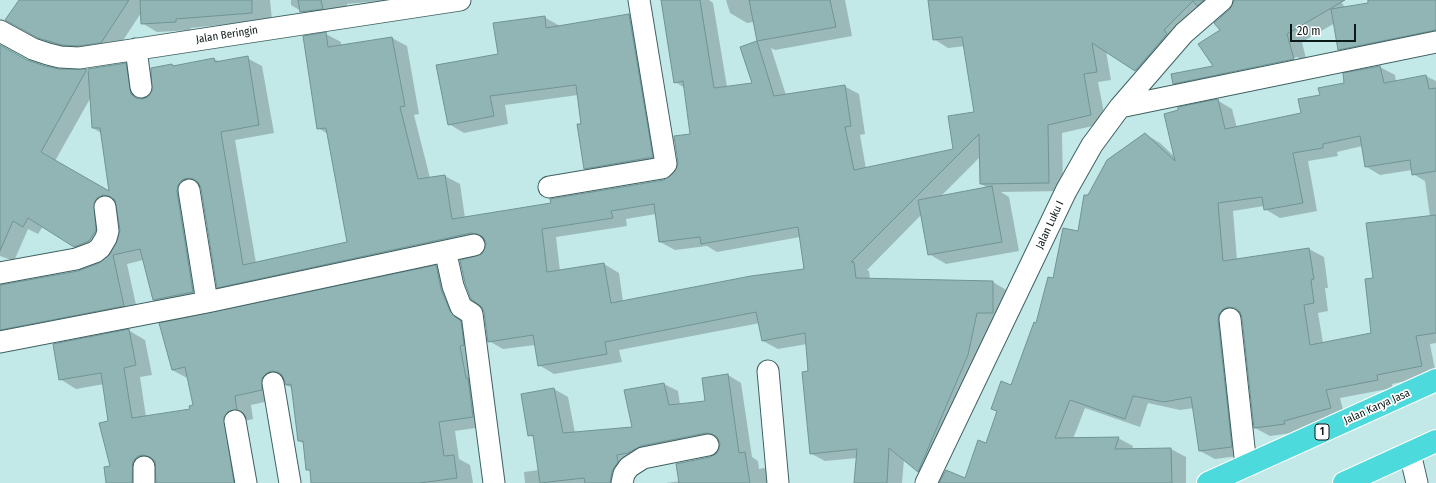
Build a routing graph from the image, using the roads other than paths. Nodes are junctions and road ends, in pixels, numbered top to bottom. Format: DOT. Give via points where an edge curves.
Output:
graph roads {
  1 [pos="460,0"];
  2 [pos="639,0"];
  3 [pos="1222,0"];
  4 [pos="0,30"];
  5 [pos="1436,42"];
  6 [pos="136,49"];
  7 [pos="141,87"];
  8 [pos="1120,107"];
  9 [pos="549,187"];
  10 [pos="189,190"];
  11 [pos="105,207"];
  12 [pos="474,245"];
  13 [pos="448,263"];
  14 [pos="0,273"];
  15 [pos="207,302"];
  16 [pos="1230,319"];
  17 [pos="0,342"];
  18 [pos="768,371"];
  19 [pos="1436,380"];
  20 [pos="274,383"];
  21 [pos="236,421"];
  22 [pos="1436,442"];
  23 [pos="708,444"];
  24 [pos="1410,453"];
  25 [pos="1246,466"];
  26 [pos="1349,482"];
  27 [pos="246,483"];
  28 [pos="290,483"];
  29 [pos="494,483"];
  30 [pos="622,483"];
  31 [pos="778,483"];
  32 [pos="926,483"];
  33 [pos="1208,483"];
  34 [pos="1418,483"];
  1 -- 6 [label="street, Jalan Beringin"];
  2 -- 9 [label="street" via="666,164 662,168"];
  3 -- 8 [label="street, Jalan Luku I" via="1184,33"];
  4 -- 6 [label="street, Jalan Beringin" via="33,49 60,58 79,58"];
  5 -- 8 [label="street"];
  6 -- 7 [label="street"];
  8 -- 32 [label="street, Jalan Luku I" via="1092,145 1066,191"];
  10 -- 15 [label="street"];
  11 -- 14 [label="street" via="108,231 100,248 95,252 76,259"];
  12 -- 15 [label="street"];
  13 -- 29 [label="street" via="453,286 462,307 472,314"];
  15 -- 17 [label="street"];
  16 -- 25 [label="street"];
  18 -- 31 [label="street"];
  19 -- 25 [label="highway, Jalan Karya Jasa / 1"];
  20 -- 28 [label="street"];
  21 -- 27 [label="street"];
  22 -- 24 [label="highway"];
  23 -- 30 [label="street" via="643,458 629,467"];
  24 -- 26 [label="highway"];
  24 -- 34 [label="street"];
  25 -- 33 [label="highway, Jalan Karya Jasa / 1"];
}
